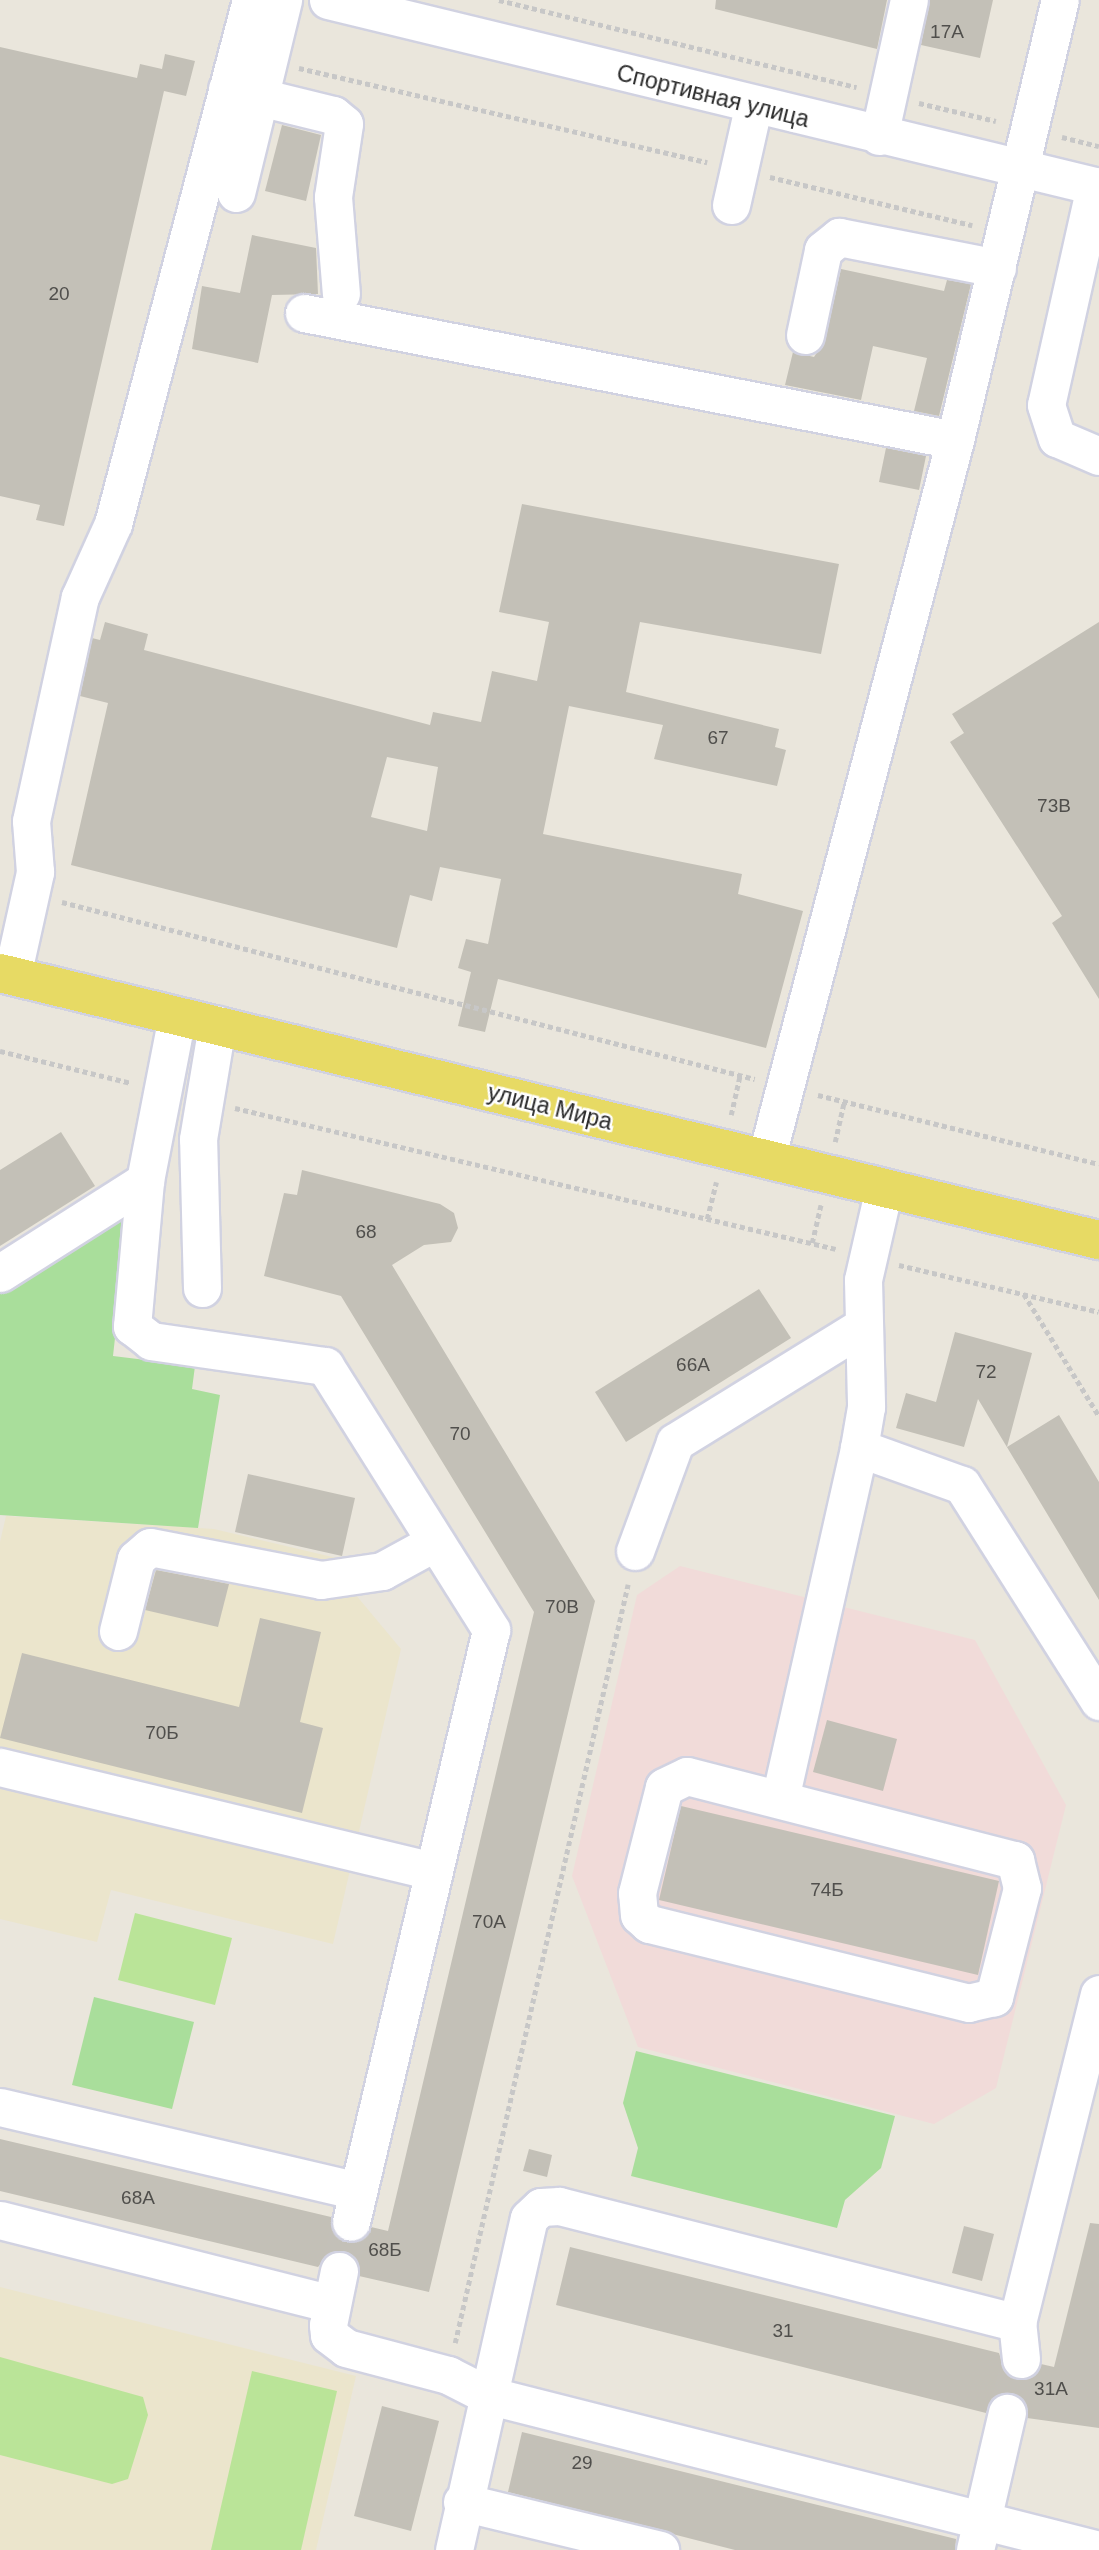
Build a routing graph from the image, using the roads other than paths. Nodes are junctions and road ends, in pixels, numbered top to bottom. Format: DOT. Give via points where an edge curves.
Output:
graph roads {
  1 [pos="251,0"];
  2 [pos="283,0"];
  3 [pos="328,0"];
  4 [pos="909,0"];
  5 [pos="1060,0"];
  6 [pos="243,93"];
  7 [pos="753,107"];
  8 [pos="879,136"];
  9 [pos="1021,169"];
  10 [pos="1097,187"];
  11 [pos="236,193"];
  12 [pos="731,205"];
  13 [pos="997,268"];
  14 [pos="341,295"];
  15 [pos="304,313"];
  16 [pos="805,335"];
  17 [pos="955,440"];
  18 [pos="1099,456"];
  19 [pos="6,974"];
  20 [pos="177,1016"];
  21 [pos="217,1025"];
  22 [pos="766,1159"];
  23 [pos="145,1181"];
  24 [pos="884,1188"];
  25 [pos="1099,1240"];
  26 [pos="0,1273"];
  27 [pos="202,1288"];
  28 [pos="863,1326"];
  29 [pos="859,1448"];
  30 [pos="435,1542"];
  31 [pos="635,1551"];
  32 [pos="118,1631"];
  33 [pos="1099,1701"];
  34 [pos="0,1768"];
  35 [pos="780,1799"];
  36 [pos="433,1871"];
  37 [pos="1099,1994"];
  38 [pos="0,2107"];
  39 [pos="0,2220"];
  40 [pos="1017,2323"];
  41 [pos="1021,2359"];
  42 [pos="487,2395"];
  43 [pos="1007,2413"];
  44 [pos="462,2502"];
  45 [pos="978,2535"];
  46 [pos="454,2550"];
  47 [pos="660,2550"];
  48 [pos="1099,2550"];
  1 -- 6 [label="street"];
  2 -- 6 [label="street" via="268,60"];
  3 -- 7 [label="street, Спортивная улица"];
  4 -- 8 [label="street"];
  5 -- 9 [label="street"];
  6 -- 11 [label="street"];
  6 -- 14 [label="street" via="333,115 344,124 333,197"];
  6 -- 19 [label="street" via="113,524 80,597 31,821 32,894"];
  7 -- 8 [label="street, Спортивная улица"];
  7 -- 12 [label="street"];
  8 -- 9 [label="street, Спортивная улица"];
  9 -- 10 [label="street, Спортивная улица"];
  9 -- 13 [label="street"];
  10 -- 18 [label="street" via="1046,405 1057,438"];
  13 -- 16 [label="street" via="839,237 823,250"];
  13 -- 17 [label="street"];
  15 -- 17 [label="street"];
  17 -- 22 [label="street"];
  19 -- 20 [label="main road, улица Мира"];
  20 -- 21 [label="main road, улица Мира"];
  20 -- 23 [label="street" via="159,1090"];
  21 -- 22 [label="main road, улица Мира"];
  21 -- 27 [label="street" via="198,1139"];
  22 -- 24 [label="main road, улица Мира"];
  23 -- 26 [label="street"];
  23 -- 30 [label="street" via="130,1311 137,1334 325,1366"];
  24 -- 25 [label="main road, улица Мира"];
  24 -- 28 [label="street" via="867,1257"];
  28 -- 29 [label="street" via="866,1407"];
  28 -- 31 [label="street" via="675,1442"];
  29 -- 33 [label="street" via="962,1485"];
  29 -- 35 [label="street"];
  30 -- 32 [label="street" via="382,1571 321,1580 150,1547 136,1559"];
  30 -- 36 [label="street" via="491,1629"];
  34 -- 36 [label="street"];
  35 -- 35 [label="street" via="1016,1860 1022,1888 994,1997 969,2003 649,1924 639,1915 637,1893 670,1779 687,1776"];
  36 -- 38 [label="street" via="354,2207"];
  37 -- 40 [label="street"];
  39 -- 42 [label="street" via="335,2288 329,2335 336,2343 448,2375"];
  40 -- 41 [label="street"];
  40 -- 42 [label="street" via="559,2206 541,2207 529,2218"];
  42 -- 44 [label="street"];
  42 -- 45 [label="street"];
  43 -- 45 [label="street"];
  44 -- 46 [label="street"];
  44 -- 47 [label="street"];
  45 -- 48 [label="street"];
}
